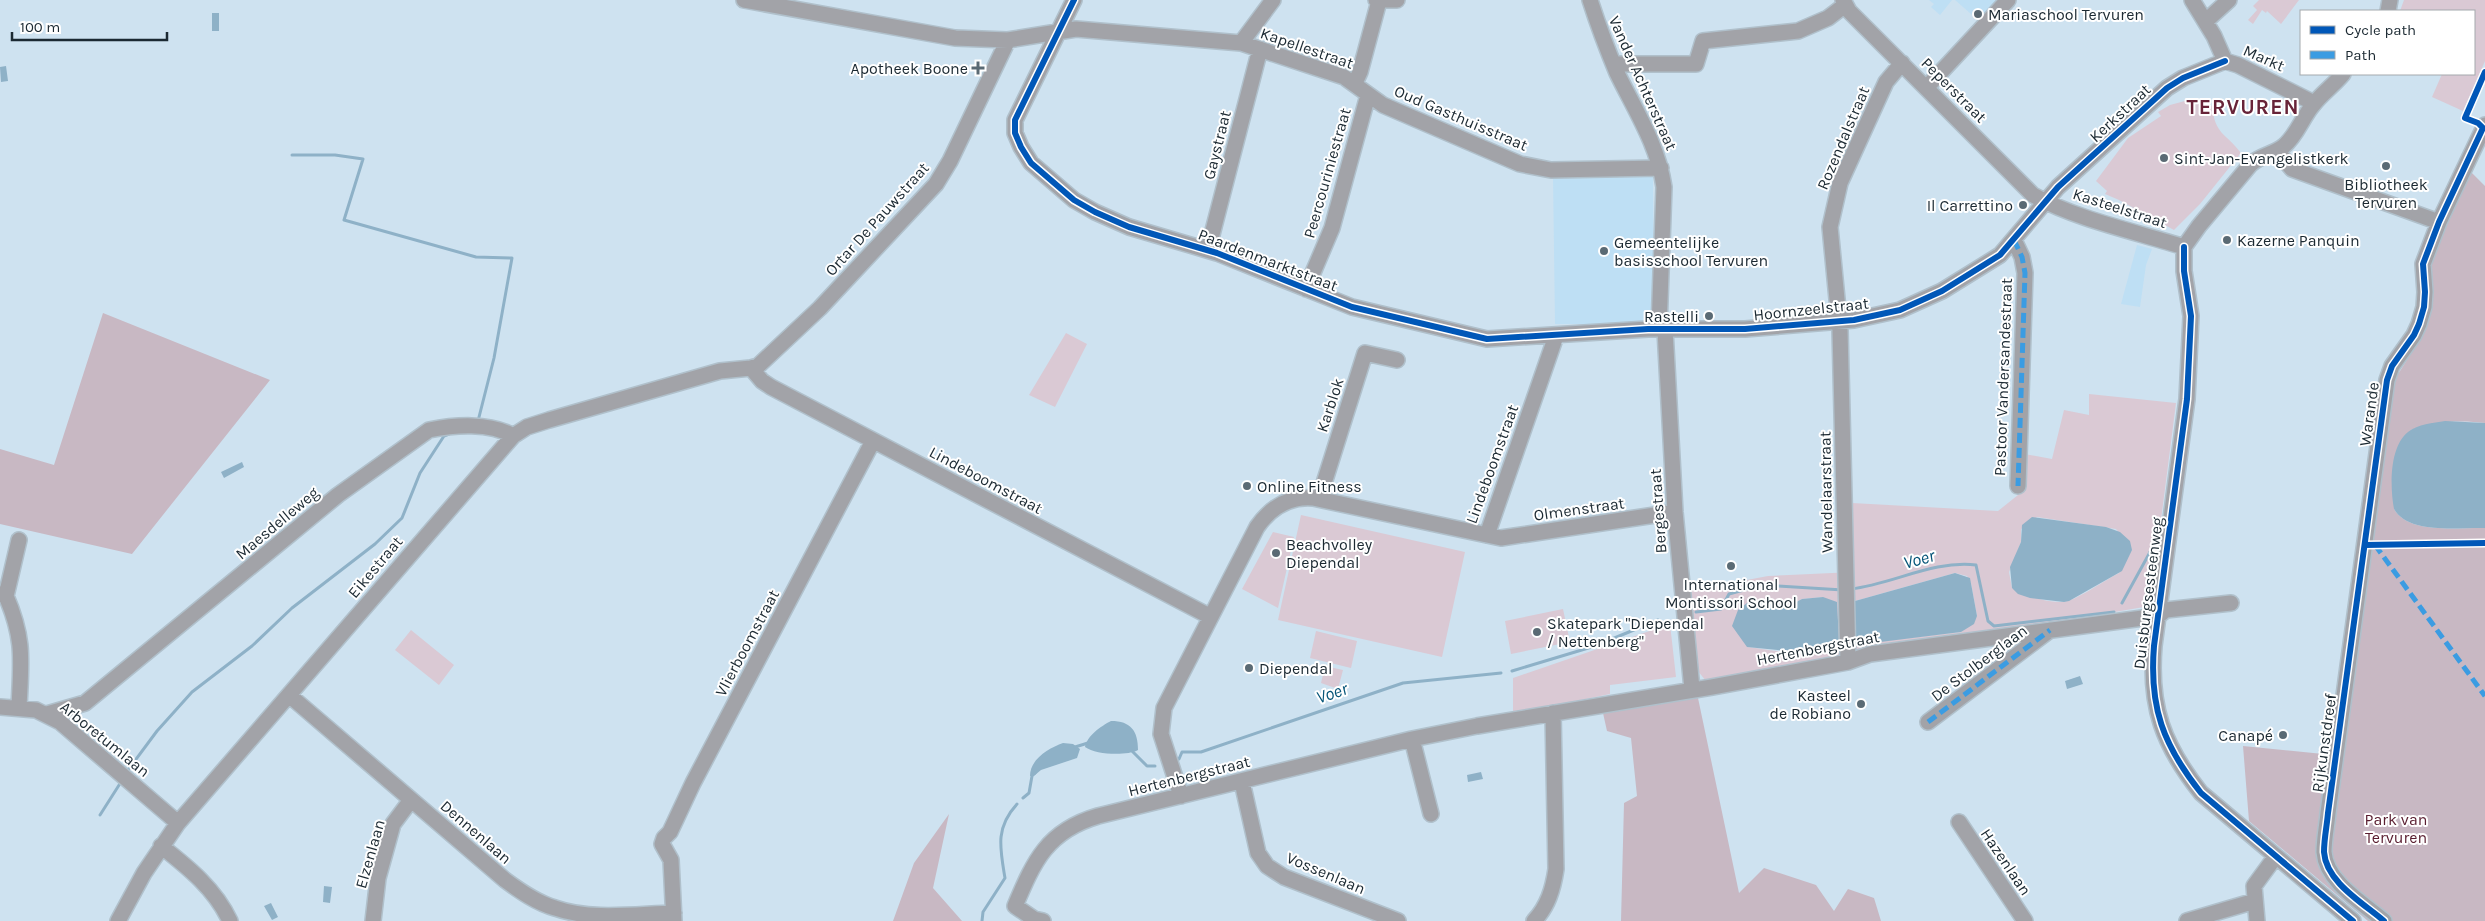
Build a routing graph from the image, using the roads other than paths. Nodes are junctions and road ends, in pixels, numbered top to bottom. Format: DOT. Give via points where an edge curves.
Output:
graph roads {
  1 [pos="1074,0"];
  2 [pos="1273,0"];
  3 [pos="1378,0"];
  4 [pos="1397,0"];
  5 [pos="1590,0"];
  6 [pos="2008,0"];
  7 [pos="2192,0"];
  8 [pos="2229,0"];
  9 [pos="749,1"];
  10 [pos="1844,2"];
  11 [pos="2206,21"];
  12 [pos="1058,31"];
  13 [pos="1008,40"];
  14 [pos="1241,43"];
  15 [pos="1260,49"];
  16 [pos="2225,61"];
  17 [pos="1902,63"];
  18 [pos="1614,64"];
  19 [pos="2341,75"];
  20 [pos="1355,83"];
  21 [pos="1927,87"];
  22 [pos="1368,95"];
  23 [pos="2314,103"];
  24 [pos="2484,126"];
  25 [pos="2277,151"];
  26 [pos="1661,168"];
  27 [pos="2045,202"];
  28 [pos="2439,222"];
  29 [pos="2014,240"];
  30 [pos="2184,247"];
  31 [pos="1208,250"];
  32 [pos="1306,289"];
  33 [pos="1840,322"];
  34 [pos="1662,329"];
  35 [pos="1556,336"];
  36 [pos="1397,360"];
  37 [pos="751,368"];
  38 [pos="513,436"];
  39 [pos="874,441"];
  40 [pos="2018,486"];
  41 [pos="1319,499"];
  42 [pos="1675,512"];
  43 [pos="1487,535"];
  44 [pos="19,540"];
  45 [pos="2365,545"];
  46 [pos="3,595"];
  47 [pos="2231,603"];
  48 [pos="1209,616"];
  49 [pos="2158,616"];
  50 [pos="2050,630"];
  51 [pos="1848,662"];
  52 [pos="1692,689"];
  53 [pos="289,695"];
  54 [pos="85,704"];
  55 [pos="0,707"];
  56 [pos="19,708"];
  57 [pos="1553,713"];
  58 [pos="47,714"];
  59 [pos="1928,722"];
  60 [pos="78,736"];
  61 [pos="1412,739"];
  62 [pos="1242,782"];
  63 [pos="1181,796"];
  64 [pos="411,800"];
  65 [pos="1431,814"];
  66 [pos="1959,822"];
  67 [pos="178,823"];
  68 [pos="161,846"];
  69 [pos="2276,856"];
  70 [pos="2255,901"];
  71 [pos="1015,906"];
  72 [pos="674,917"];
  73 [pos="118,921"];
  74 [pos="230,921"];
  75 [pos="373,921"];
  76 [pos="1021,921"];
  77 [pos="1042,921"];
  78 [pos="1398,921"];
  79 [pos="1534,921"];
  80 [pos="2025,921"];
  81 [pos="2187,921"];
  82 [pos="2257,921"];
  83 [pos="2353,921"];
  84 [pos="2384,921"];
  1 -- 12 [label="street, Paardenmarktstraat"];
  2 -- 14 [label="street, Kapellestraat"];
  3 -- 4 [label="street, Kapellestraat"];
  3 -- 20 [label="street, Kapellestraat"];
  5 -- 18 [label="street, Vander Achterstraat"];
  6 -- 21 [label="street"];
  7 -- 11 [label="street"];
  8 -- 11 [label="street"];
  9 -- 13 [label="street" via="946,37"];
  10 -- 17 [label="street, Peperstraat"];
  10 -- 18 [label="street" via="1828,18 1798,31 1703,41 1696,64"];
  11 -- 16 [label="street"];
  12 -- 13 [label="street"];
  12 -- 14 [label="street" via="1076,29"];
  12 -- 31 [label="street, Paardenmarktstraat" via="1015,120 1015,133 1031,163 1053,184 1095,212 1129,227"];
  13 -- 37 [label="street, Ortar De Pauwstraat" via="936,184 820,308 763,362"];
  14 -- 15 [label="street, Kapellestraat"];
  15 -- 20 [label="street, Kapellestraat"];
  15 -- 31 [label="street, Gaystraat"];
  16 -- 23 [label="street, Markt" via="2238,64"];
  16 -- 27 [label="street, Kerkstraat" via="2167,88"];
  17 -- 21 [label="street, Peperstraat"];
  17 -- 33 [label="street, Rozendalstraat" via="1879,97 1836,198 1830,234"];
  18 -- 26 [label="street, Vander Achterstraat" via="1654,146"];
  19 -- 23 [label="street"];
  20 -- 22 [label="street, Kapellestraat"];
  21 -- 27 [label="street, Peperstraat" via="2033,195"];
  22 -- 26 [label="street, Oud Gasthuisstraat" via="1383,105 1520,164 1551,170"];
  22 -- 32 [label="street, Peercouriniestraat" via="1332,228"];
  23 -- 25 [label="street" via="2292,136"];
  24 -- 28 [label="street, Warande"];
  25 -- 28 [label="street" via="2292,169"];
  25 -- 30 [label="street" via="2260,156 2250,165"];
  26 -- 34 [label="street, Vander Achterstraat" via="1664,187"];
  27 -- 29 [label="street, Hoornzeelstraat"];
  27 -- 30 [label="street, Kasteelstraat"];
  28 -- 45 [label="street, Warande" via="2423,264 2424,307 2419,324 2392,366 2387,380"];
  29 -- 33 [label="street, Hoornzeelstraat" via="2000,255 1942,292 1900,310"];
  29 -- 40 [label="street, Pastoor Vandersandestraat" via="2025,274"];
  30 -- 49 [label="street, Duisburgsesteenweg" via="2184,271 2191,311 2189,375"];
  31 -- 32 [label="street, Paardenmarktstraat"];
  32 -- 35 [label="street, Paardenmarktstraat" via="1352,307 1487,339"];
  33 -- 34 [label="street, Hoornzeelstraat" via="1745,329"];
  33 -- 51 [label="street, Wandelaarstraat"];
  34 -- 35 [label="street, Paardenmarktstraat"];
  34 -- 42 [label="street, Bergestraat"];
  35 -- 43 [label="street, Lindeboomstraat"];
  36 -- 41 [label="street, Karblok" via="1365,353"];
  37 -- 38 [label="street, Eikestraat" via="720,371 574,412 527,427"];
  37 -- 39 [label="street, Lindeboomstraat" via="771,387"];
  38 -- 53 [label="street, Eikestraat"];
  38 -- 54 [label="street, Maesdelleweg" via="495,428 447,426 429,430 338,495"];
  39 -- 48 [label="street, Lindeboomstraat"];
  39 -- 72 [label="street, Vlierboomstraat" via="664,838 662,844 671,860"];
  41 -- 43 [label="street, Lindeboomstraat"];
  41 -- 48 [label="street, Lindeboomstraat" via="1294,499 1273,508 1264,517"];
  42 -- 43 [label="street, Olmenstraat" via="1501,538"];
  42 -- 52 [label="street, Bergestraat"];
  44 -- 46 [label="street"];
  45 -- 84 [label="street, Rijkunstdreef" via="2324,851 2330,869 2340,883"];
  46 -- 56 [label="street" via="17,622 21,645"];
  47 -- 49 [label="street, Hertenbergstraat" via="2166,610"];
  48 -- 63 [label="street, Lindeboomstraat" via="1170,692 1162,717 1161,734"];
  49 -- 50 [label="street, Hertenbergstraat"];
  49 -- 69 [label="street, Duisburgsesteenweg" via="2152,679 2158,720 2167,743 2180,767 2201,793"];
  50 -- 51 [label="street, Hertenbergstraat" via="1870,654"];
  50 -- 59 [label="street, De Stolberglaan"];
  51 -- 52 [label="street, Hertenbergstraat"];
  52 -- 57 [label="street, Hertenbergstraat"];
  53 -- 64 [label="street, Dennenlaan"];
  53 -- 67 [label="street, Eikestraat"];
  54 -- 58 [label="street, Maesdelleweg"];
  54 -- 60 [label="street" via="77,725"];
  55 -- 56 [label="street, Arboretumlaan"];
  56 -- 58 [label="street, Arboretumlaan"];
  57 -- 61 [label="street, Hertenbergstraat"];
  57 -- 79 [label="street" via="1556,869 1547,904"];
  58 -- 60 [label="street, Arboretumlaan"];
  60 -- 67 [label="street, Arboretumlaan"];
  61 -- 62 [label="street, Hertenbergstraat"];
  61 -- 65 [label="street"];
  62 -- 63 [label="street, Hertenbergstraat"];
  62 -- 78 [label="street, Vossenlaan" via="1258,853 1267,866 1284,877"];
  63 -- 71 [label="street, Hertenbergstraat" via="1087,820 1065,831 1046,846 1034,862"];
  64 -- 72 [label="street, Dennenlaan" via="504,880 555,908 603,915"];
  64 -- 75 [label="street, Elzenlaan" via="393,824 378,878"];
  66 -- 80 [label="street, Hazenlaan"];
  67 -- 68 [label="street, Eikestraat"];
  68 -- 73 [label="street, Eikestraat"];
  68 -- 74 [label="street" via="202,880 221,902"];
  69 -- 70 [label="street" via="2254,886"];
  69 -- 83 [label="street, Duisburgsesteenweg"];
  70 -- 81 [label="street"];
  70 -- 82 [label="street"];
  71 -- 76 [label="street"];
  71 -- 77 [label="street"];
}
